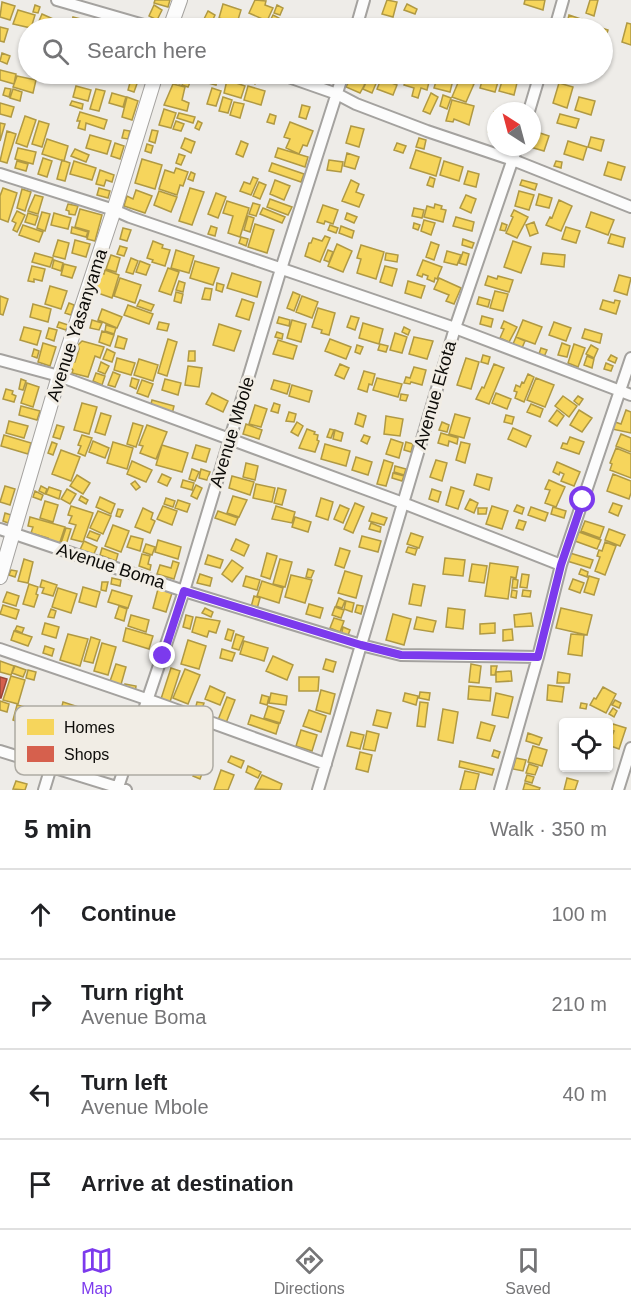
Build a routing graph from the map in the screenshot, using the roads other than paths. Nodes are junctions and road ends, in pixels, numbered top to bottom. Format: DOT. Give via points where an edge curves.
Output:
graph roads {
  1 [pos="57,0"];
  2 [pos="180,0"];
  3 [pos="363,0"];
  4 [pos="564,0"];
  5 [pos="119,18"];
  6 [pos="174,18"];
  7 [pos="358,18"];
  8 [pos="558,18"];
  9 [pos="153,84"];
  10 [pos="308,84"];
  11 [pos="340,84"];
  12 [pos="537,84"];
  13 [pos="337,94"];
  14 [pos="531,102"];
  15 [pos="514,156"];
  16 [pos="513,160"];
  17 [pos="0,174"];
  18 [pos="631,207"];
  19 [pos="114,210"];
  20 [pos="281,269"];
  21 [pos="455,328"];
  22 [pos="631,358"];
  23 [pos="0,360"];
  24 [pos="59,376"];
  25 [pos="626,393"];
  26 [pos="229,440"];
  27 [pos="403,503"];
  28 [pos="7,532"];
  29 [pos="561,565"];
  30 [pos="0,577"];
  31 [pos="184,591"];
  32 [pos="361,645"];
  33 [pos="0,649"];
  34 [pos="538,657"];
  35 [pos="149,700"];
  36 [pos="147,706"];
  37 [pos="166,706"];
  38 [pos="213,723"];
  39 [pos="631,748"];
  40 [pos="0,752"];
  41 [pos="15,756"];
  42 [pos="326,764"];
  43 [pos="49,775"];
  44 [pos="76,775"];
  45 [pos="120,789"];
  46 [pos="44,790"];
  47 [pos="318,790"];
  48 [pos="500,790"];
  49 [pos="618,790"];
  1 -- 5 [label="street"];
  2 -- 6 [label="street"];
  3 -- 7 [label="street"];
  4 -- 8 [label="street"];
  9 -- 19 [label="street, Avenue Yasanyama"];
  10 -- 13 [label="street"];
  11 -- 13 [label="street, Avenue Mbole"];
  12 -- 14 [label="street"];
  13 -- 16 [label="street" via="427,132"];
  13 -- 20 [label="street, Avenue Mbole"];
  15 -- 16 [label="street, Avenue Ekota"];
  16 -- 18 [label="street"];
  16 -- 21 [label="street, Avenue Ekota"];
  17 -- 19 [label="street"];
  19 -- 20 [label="street"];
  19 -- 24 [label="street, Avenue Yasanyama"];
  20 -- 21 [label="street"];
  20 -- 26 [label="street, Avenue Mbole"];
  21 -- 25 [label="street"];
  21 -- 27 [label="street, Avenue Ekota"];
  22 -- 25 [label="street"];
  23 -- 24 [label="street"];
  24 -- 26 [label="street"];
  24 -- 28 [label="street, Avenue Yasanyama"];
  25 -- 29 [label="street"];
  26 -- 27 [label="street"];
  26 -- 31 [label="street, Avenue Mbole"];
  27 -- 29 [label="street"];
  27 -- 32 [label="street, Avenue Ekota"];
  28 -- 30 [label="street, Avenue Yasanyama"];
  28 -- 31 [label="street, Avenue Boma"];
  29 -- 34 [label="street"];
  31 -- 32 [label="street, Avenue Boma"];
  31 -- 35 [label="street, Avenue Mbole"];
  32 -- 34 [label="street, Avenue Boma" via="401,655"];
  32 -- 42 [label="street, Avenue Ekota"];
  33 -- 35 [label="street"];
  34 -- 48 [label="street"];
  35 -- 36 [label="street, Avenue Mbole"];
  35 -- 37 [label="street"];
  38 -- 42 [label="street"];
  39 -- 49 [label="street"];
  40 -- 41 [label="street"];
  42 -- 47 [label="street, Avenue Ekota"];
  43 -- 46 [label="street"];
  44 -- 45 [label="street"];
}
